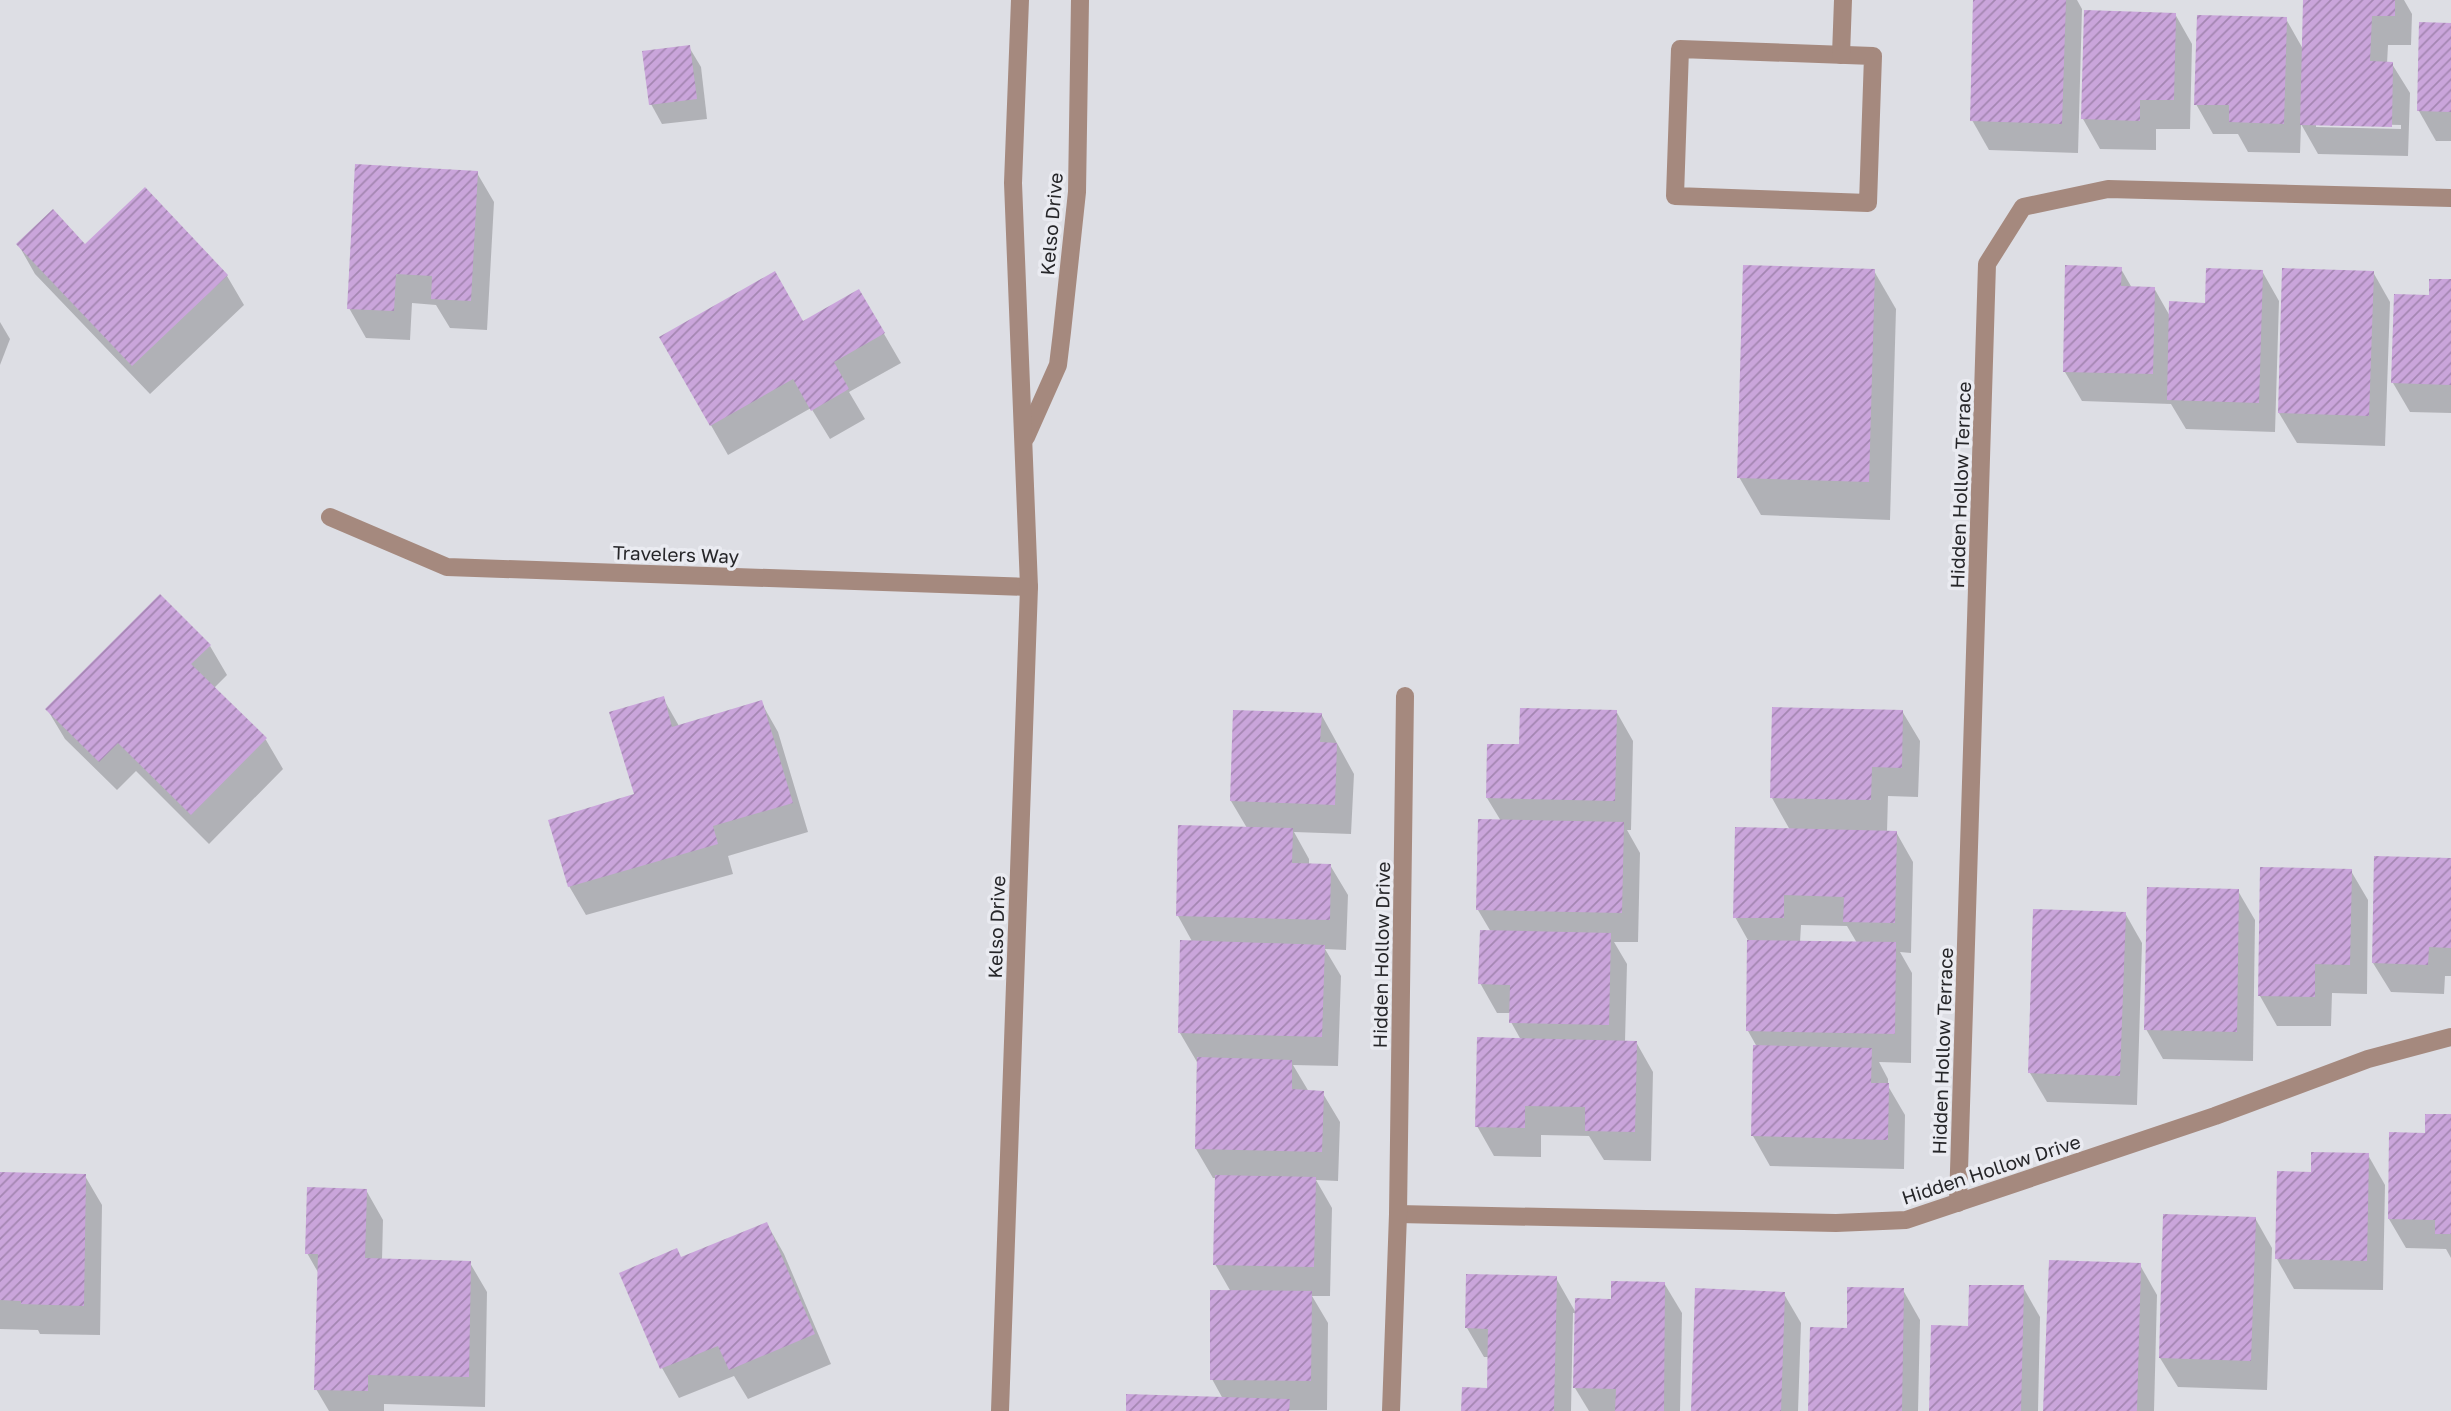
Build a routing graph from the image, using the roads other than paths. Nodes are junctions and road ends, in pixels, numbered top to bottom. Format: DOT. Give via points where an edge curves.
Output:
graph roads {
  1 [pos="1020,0"];
  2 [pos="1080,0"];
  3 [pos="1843,0"];
  4 [pos="1841,55"];
  5 [pos="2451,198"];
  6 [pos="1023,444"];
  7 [pos="330,517"];
  8 [pos="1029,587"];
  9 [pos="1405,696"];
  10 [pos="2451,1037"];
  11 [pos="1958,1203"];
  12 [pos="1398,1214"];
  13 [pos="1000,1411"];
  14 [pos="1391,1411"];
  1 -- 6 [label="street, Kelso Drive" via="1013,183"];
  2 -- 6 [label="street, Kelso Drive" via="1077,192 1058,365"];
  3 -- 4 [label="street"];
  4 -- 4 [label="street" via="1680,49 1675,196 1868,204 1873,56"];
  5 -- 11 [label="street, Hidden Hollow Terrace" via="2108,190 2023,207 1987,264"];
  6 -- 8 [label="street, Kelso Drive"];
  7 -- 8 [label="street, Travelers Way" via="447,567"];
  8 -- 13 [label="street, Kelso Drive"];
  9 -- 12 [label="street, Hidden Hollow Drive"];
  10 -- 11 [label="street, Hidden Hollow Drive" via="2368,1059"];
  11 -- 12 [label="street, Hidden Hollow Drive" via="1906,1220 1836,1223"];
  12 -- 14 [label="street, Hidden Hollow Drive"];
}
